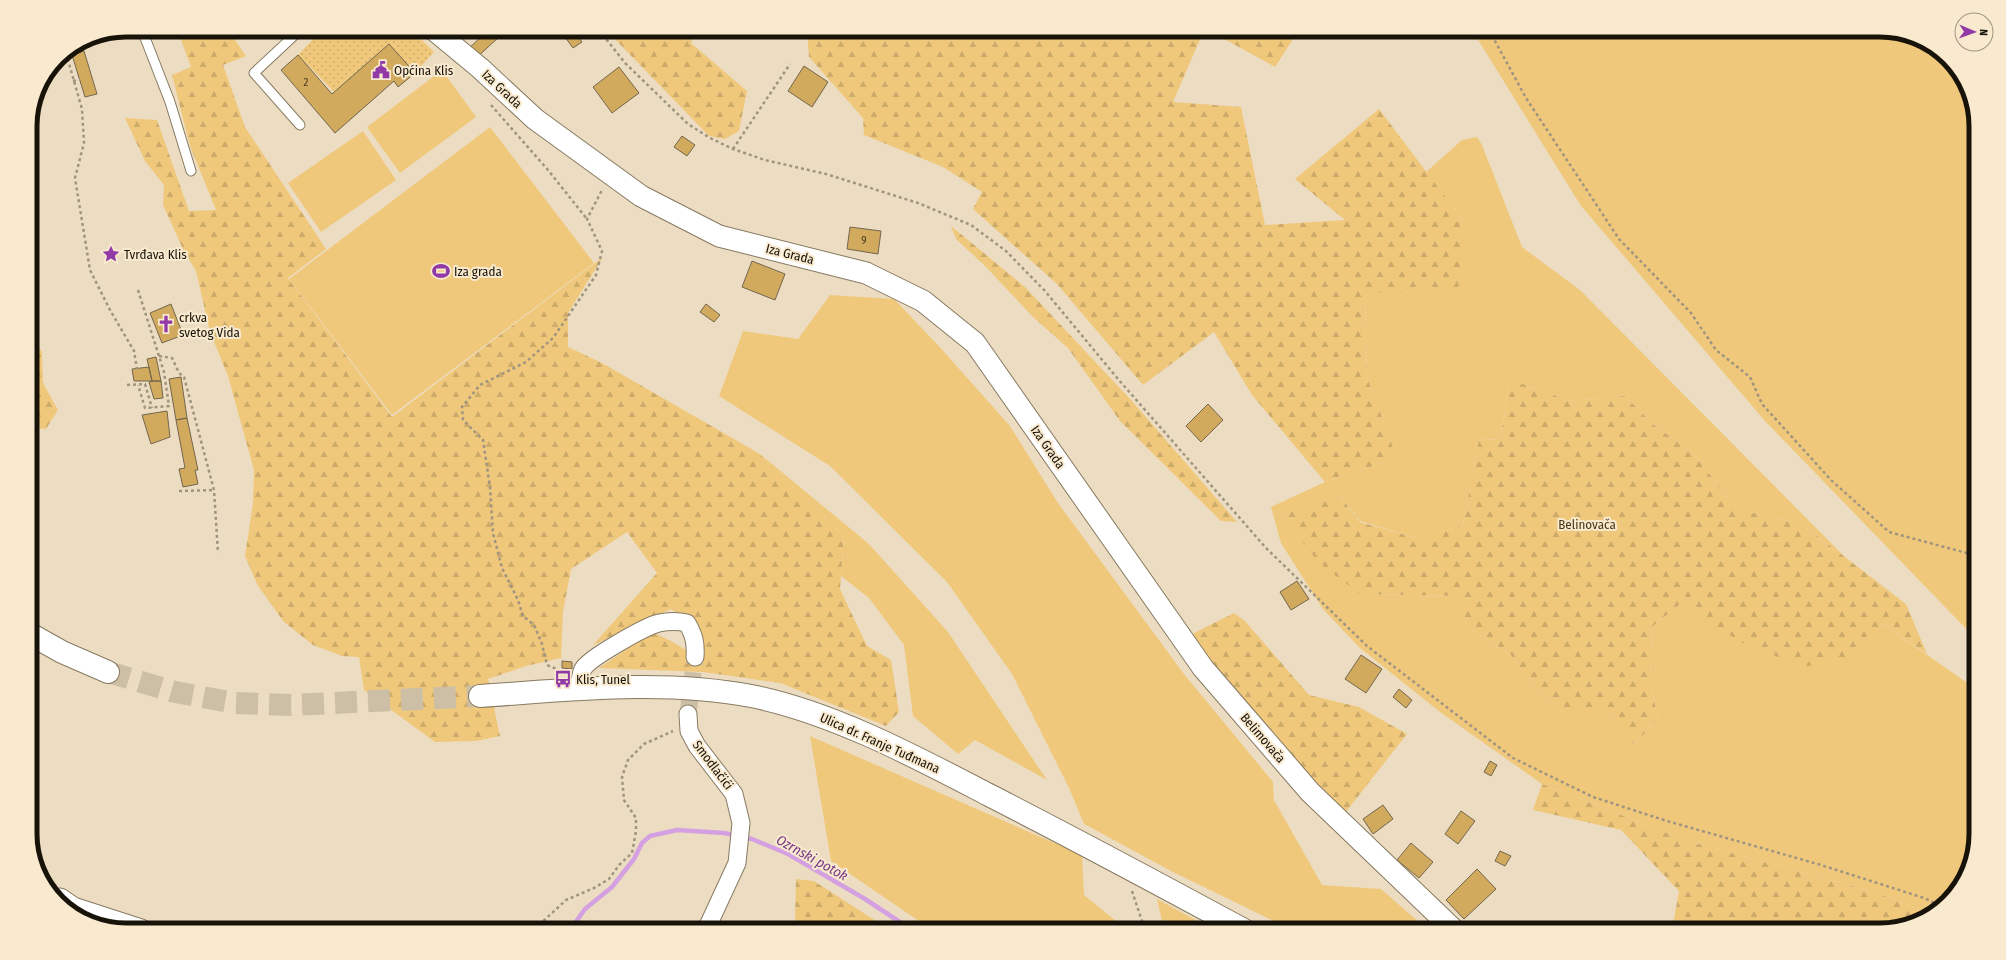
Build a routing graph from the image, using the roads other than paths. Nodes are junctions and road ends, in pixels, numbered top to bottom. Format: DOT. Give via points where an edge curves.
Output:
graph roads {
  1 [pos="145,37"];
  2 [pos="293,37"];
  3 [pos="442,37"];
  4 [pos="300,125"];
  5 [pos="191,171"];
  6 [pos="1100,521"];
  7 [pos="37,638"];
  8 [pos="695,657"];
  9 [pos="108,672"];
  10 [pos="580,683"];
  11 [pos="480,696"];
  12 [pos="688,722"];
  13 [pos="80,910"];
  14 [pos="117,922"];
  15 [pos="709,923"];
  16 [pos="1231,923"];
  17 [pos="1447,923"];
  1 -- 5 [label="lane" via="170,102"];
  2 -- 4 [label="lane" via="254,73"];
  3 -- 6 [label="street, Iza Grada" via="535,119 640,196 719,236 866,273 923,301 975,343"];
  6 -- 17 [label="street, Belimovača" via="1213,680 1310,792"];
  7 -- 9 [label="main road"];
  8 -- 10 [label="street" via="694,635 687,623 658,623 592,658 583,668"];
  10 -- 11 [label="main road, Ulica dr. Franje Tuđmana"];
  10 -- 16 [label="main road, Ulica dr. Franje Tuđmana" via="662,687 750,696 799,708 854,730 949,774"];
  12 -- 15 [label="street, Smodlačići" via="696,746 734,794 740,824 737,863"];
  13 -- 14 [label="street"];
}
